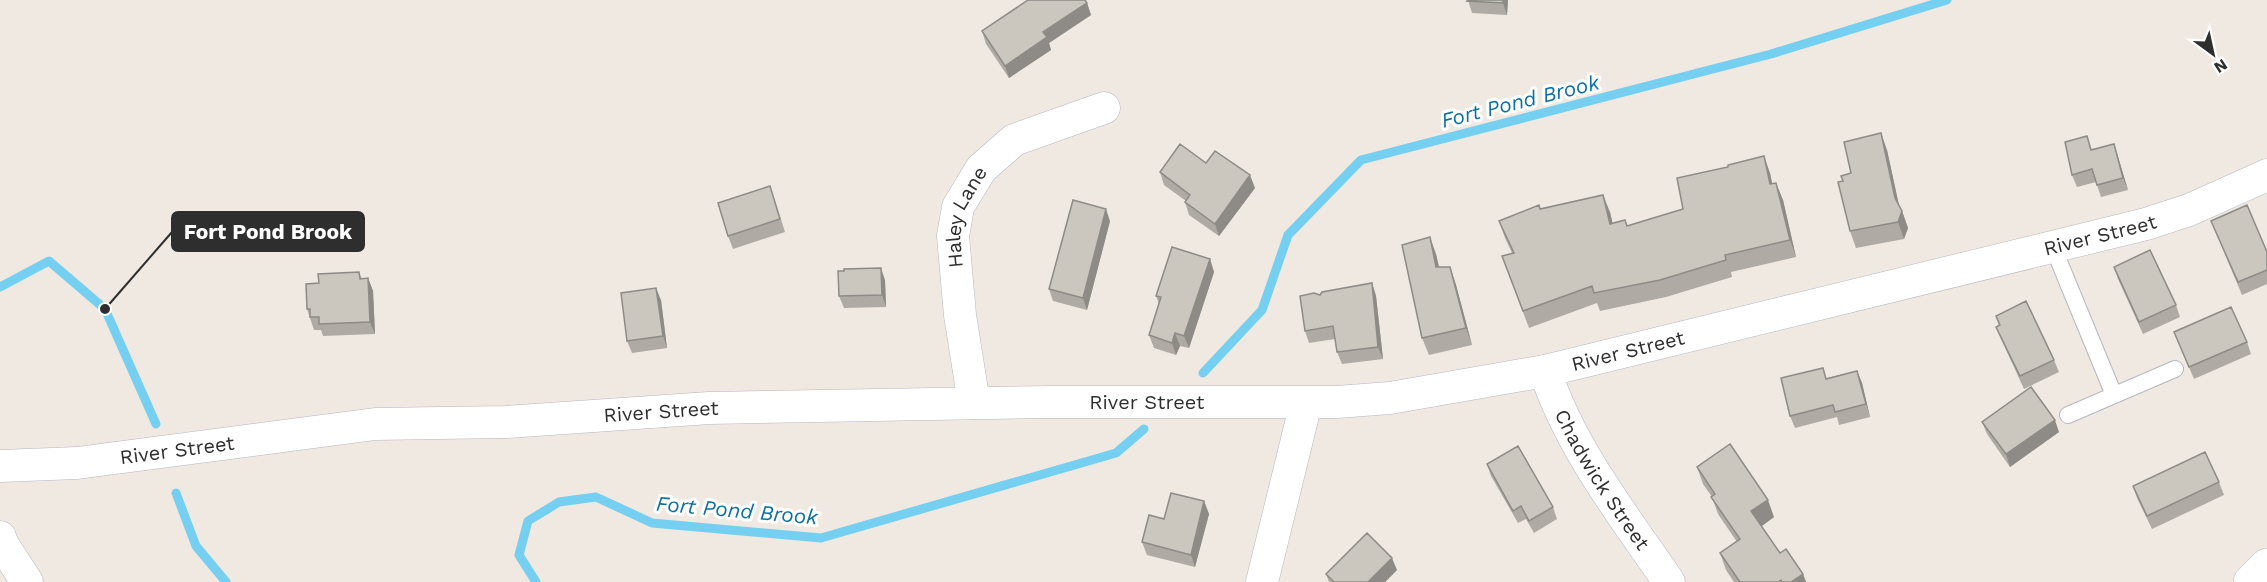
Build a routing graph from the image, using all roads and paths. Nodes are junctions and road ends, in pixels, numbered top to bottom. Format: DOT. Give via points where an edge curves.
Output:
graph roads {
  1 [pos="1104,108"];
  2 [pos="2267,175"];
  3 [pos="2053,247"];
  4 [pos="2175,369"];
  5 [pos="1545,371"];
  6 [pos="2114,395"];
  7 [pos="974,403"];
  8 [pos="1306,403"];
  9 [pos="2068,415"];
  10 [pos="0,466"];
  11 [pos="0,537"];
  12 [pos="2267,565"];
  13 [pos="27,582"];
  14 [pos="1262,582"];
  15 [pos="1669,582"];
  16 [pos="2250,582"];
  1 -- 7 [label="street, Haley Lane" via="1014,140 981,169 957,207 953,236"];
  2 -- 3 [label="street, River Street" via="2179,214"];
  3 -- 5 [label="street, River Street"];
  3 -- 6 [label="lane"];
  4 -- 6 [label="lane"];
  5 -- 8 [label="street, River Street" via="1390,398"];
  5 -- 15 [label="street, Chadwick Street" via="1576,441"];
  6 -- 9 [label="lane"];
  7 -- 8 [label="street, River Street"];
  7 -- 10 [label="street, River Street" via="709,408 506,422 375,424 77,463"];
  8 -- 14 [label="street"];
  11 -- 13 [label="street"];
  12 -- 16 [label="street"];
}
